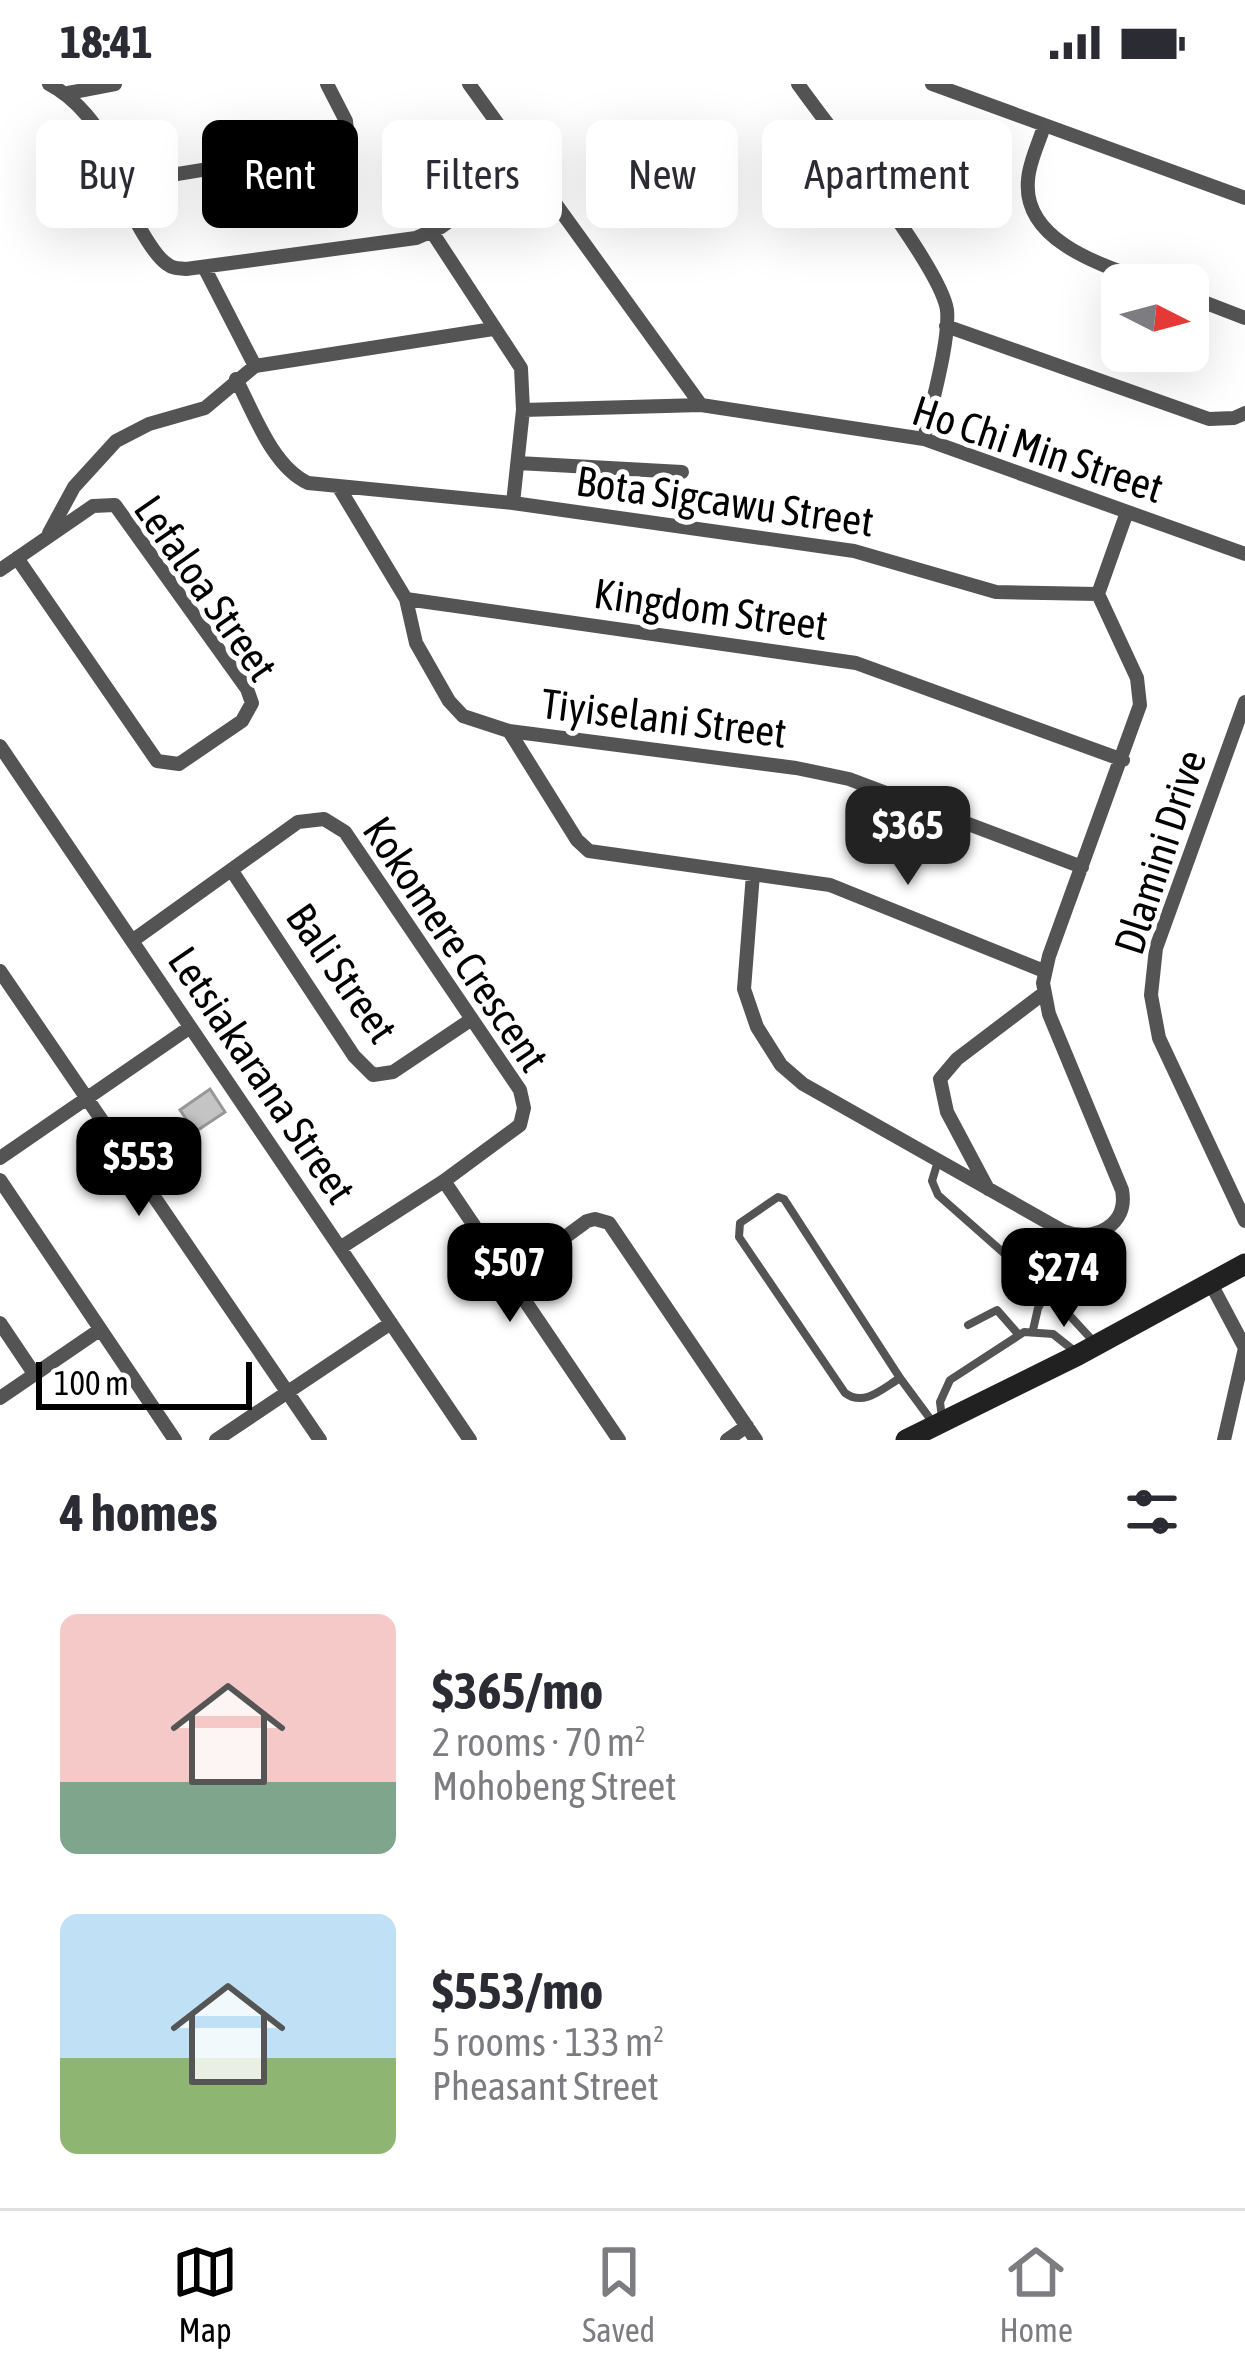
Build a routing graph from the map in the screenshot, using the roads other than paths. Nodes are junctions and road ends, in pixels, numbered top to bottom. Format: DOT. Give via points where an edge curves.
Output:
graph roads {
  1 [pos="50,84"];
  2 [pos="115,84"];
  3 [pos="327,84"];
  4 [pos="469,84"];
  5 [pos="798,84"];
  6 [pos="932,84"];
  7 [pos="68,93"];
  8 [pos="88,120"];
  9 [pos="495,120"];
  10 [pos="1044,126"];
  11 [pos="178,174"];
  12 [pos="1245,198"];
  13 [pos="562,213"];
  14 [pos="142,228"];
  15 [pos="438,228"];
  16 [pos="432,232"];
  17 [pos="1107,264"];
  18 [pos="204,267"];
  19 [pos="1209,304"];
  20 [pos="1245,318"];
  21 [pos="946,326"];
  22 [pos="494,329"];
  23 [pos="255,366"];
  24 [pos="236,380"];
  25 [pos="701,405"];
  26 [pos="523,410"];
  27 [pos="1245,413"];
  28 [pos="924,439"];
  29 [pos="518,463"];
  30 [pos="682,472"];
  31 [pos="338,486"];
  32 [pos="513,503"];
  33 [pos="1127,512"];
  34 [pos="46,537"];
  35 [pos="1245,554"];
  36 [pos="17,558"];
  37 [pos="0,570"];
  38 [pos="1099,594"];
  39 [pos="406,598"];
  40 [pos="1245,702"];
  41 [pos="509,731"];
  42 [pos="0,746"];
  43 [pos="1123,760"];
  44 [pos="1082,867"];
  45 [pos="232,872"];
  46 [pos="753,874"];
  47 [pos="131,941"];
  48 [pos="0,971"];
  49 [pos="1044,971"];
  50 [pos="1044,993"];
  51 [pos="472,1019"];
  52 [pos="188,1028"];
  53 [pos="87,1099"];
  54 [pos="0,1158"];
  55 [pos="938,1161"];
  56 [pos="0,1180"];
  57 [pos="443,1181"];
  58 [pos="988,1189"];
  59 [pos="1245,1222"];
  60 [pos="340,1248"];
  61 [pos="1245,1264"];
  62 [pos="508,1279"];
  63 [pos="1210,1282"];
  64 [pos="1048,1292"];
  65 [pos="0,1322"];
  66 [pos="391,1323"];
  67 [pos="968,1325"];
  68 [pos="1033,1330"];
  69 [pos="98,1331"];
  70 [pos="1019,1335"];
  71 [pos="1245,1348"];
  72 [pos="1087,1350"];
  73 [pos="35,1375"];
  74 [pos="899,1378"];
  75 [pos="289,1393"];
  76 [pos="0,1398"];
  77 [pos="945,1429"];
  78 [pos="752,1433"];
  79 [pos="175,1440"];
  80 [pos="215,1440"];
  81 [pos="320,1440"];
  82 [pos="470,1440"];
  83 [pos="619,1440"];
  84 [pos="728,1440"];
  85 [pos="906,1440"];
  86 [pos="1224,1440"];
  1 -- 7 [label="street"];
  2 -- 7 [label="street"];
  3 -- 11 [label="street" via="349,128 338,148"];
  4 -- 9 [label="street"];
  5 -- 21 [label="street" via="936,280"];
  6 -- 10 [label="street"];
  7 -- 8 [label="street"];
  10 -- 12 [label="street"];
  10 -- 17 [label="street" via="1027,182 1035,214 1078,252"];
  13 -- 25 [label="street"];
  14 -- 18 [label="street" via="162,260"];
  15 -- 16 [label="street"];
  16 -- 18 [label="street"];
  16 -- 22 [label="street"];
  18 -- 23 [label="street"];
  19 -- 20 [label="street"];
  21 -- 27 [label="street" via="1209,419"];
  21 -- 28 [label="street"];
  22 -- 23 [label="street"];
  22 -- 26 [label="street" via="521,368"];
  23 -- 24 [label="street"];
  24 -- 31 [label="street, Bota Sigcawu Street" via="287,470 308,483"];
  24 -- 34 [label="street" via="205,408 116,441 74,487"];
  25 -- 26 [label="street, Ho Chi Min Street"];
  25 -- 28 [label="street, Ho Chi Min Street"];
  26 -- 29 [label="street"];
  28 -- 33 [label="street, Ho Chi Min Street"];
  29 -- 30 [label="street"];
  29 -- 32 [label="street"];
  31 -- 32 [label="street, Bota Sigcawu Street"];
  31 -- 39 [label="street"];
  32 -- 38 [label="street, Bota Sigcawu Street" via="854,551 996,592"];
  33 -- 35 [label="street, Ho Chi Min Street"];
  33 -- 38 [label="street"];
  34 -- 36 [label="street"];
  34 -- 36 [label="street, Lefaloa Street" via="100,502 122,510 247,689 247,716 185,762 158,760"];
  36 -- 37 [label="street"];
  38 -- 43 [label="street" via="1140,691"];
  39 -- 41 [label="street, Tiyiselani Street" via="416,643 456,710"];
  39 -- 43 [label="street, Kingdom Street" via="856,663"];
  40 -- 59 [label="street, Dlamini Drive" via="1156,948 1151,995 1159,1038"];
  41 -- 44 [label="street, Tiyiselani Street" via="849,778"];
  41 -- 46 [label="street" via="585,849"];
  42 -- 47 [label="street, Letsiakarana Street"];
  43 -- 44 [label="street"];
  44 -- 49 [label="street"];
  45 -- 47 [label="street, Kokomere Crescent"];
  45 -- 51 [label="street, Kokomere Crescent" via="304,819 338,825"];
  45 -- 51 [label="street, Bali Street" via="373,1075 386,1076"];
  46 -- 49 [label="street" via="848,891"];
  46 -- 55 [label="street" via="744,989 776,1058 803,1084"];
  47 -- 52 [label="street, Letsiakarana Street"];
  48 -- 53 [label="street"];
  49 -- 50 [label="street"];
  50 -- 58 [label="street" via="940,1079 946,1112"];
  50 -- 58 [label="street" via="1123,1207 1107,1229 1076,1236"];
  51 -- 57 [label="street, Kokomere Crescent" via="520,1090 523,1116 514,1133"];
  52 -- 53 [label="street"];
  52 -- 60 [label="street, Letsiakarana Street"];
  53 -- 54 [label="street"];
  53 -- 75 [label="street"];
  55 -- 58 [label="street"];
  55 -- 64 [label="lane" via="938,1195"];
  56 -- 69 [label="street"];
  57 -- 60 [label="street, Kokomere Crescent"];
  57 -- 62 [label="street"];
  60 -- 66 [label="street, Letsiakarana Street"];
  61 -- 63 [label="street"];
  62 -- 78 [label="street" via="586,1222 609,1223"];
  62 -- 83 [label="street"];
  63 -- 71 [label="street"];
  63 -- 72 [label="street"];
  64 -- 68 [label="lane"];
  64 -- 72 [label="lane"];
  65 -- 73 [label="street"];
  66 -- 75 [label="street"];
  66 -- 82 [label="street, Letsiakarana Street"];
  67 -- 70 [label="lane" via="994,1309"];
  68 -- 70 [label="lane"];
  68 -- 72 [label="lane"];
  69 -- 73 [label="street"];
  69 -- 79 [label="street"];
  70 -- 77 [label="lane" via="950,1380 940,1402"];
  71 -- 86 [label="street"];
  72 -- 77 [label="street"];
  73 -- 76 [label="street"];
  74 -- 74 [label="lane" via="784,1198 740,1223 739,1237 850,1398 866,1399"];
  74 -- 77 [label="lane"];
  75 -- 80 [label="street"];
  75 -- 81 [label="street"];
  77 -- 85 [label="street"];
  78 -- 84 [label="street"];
}
